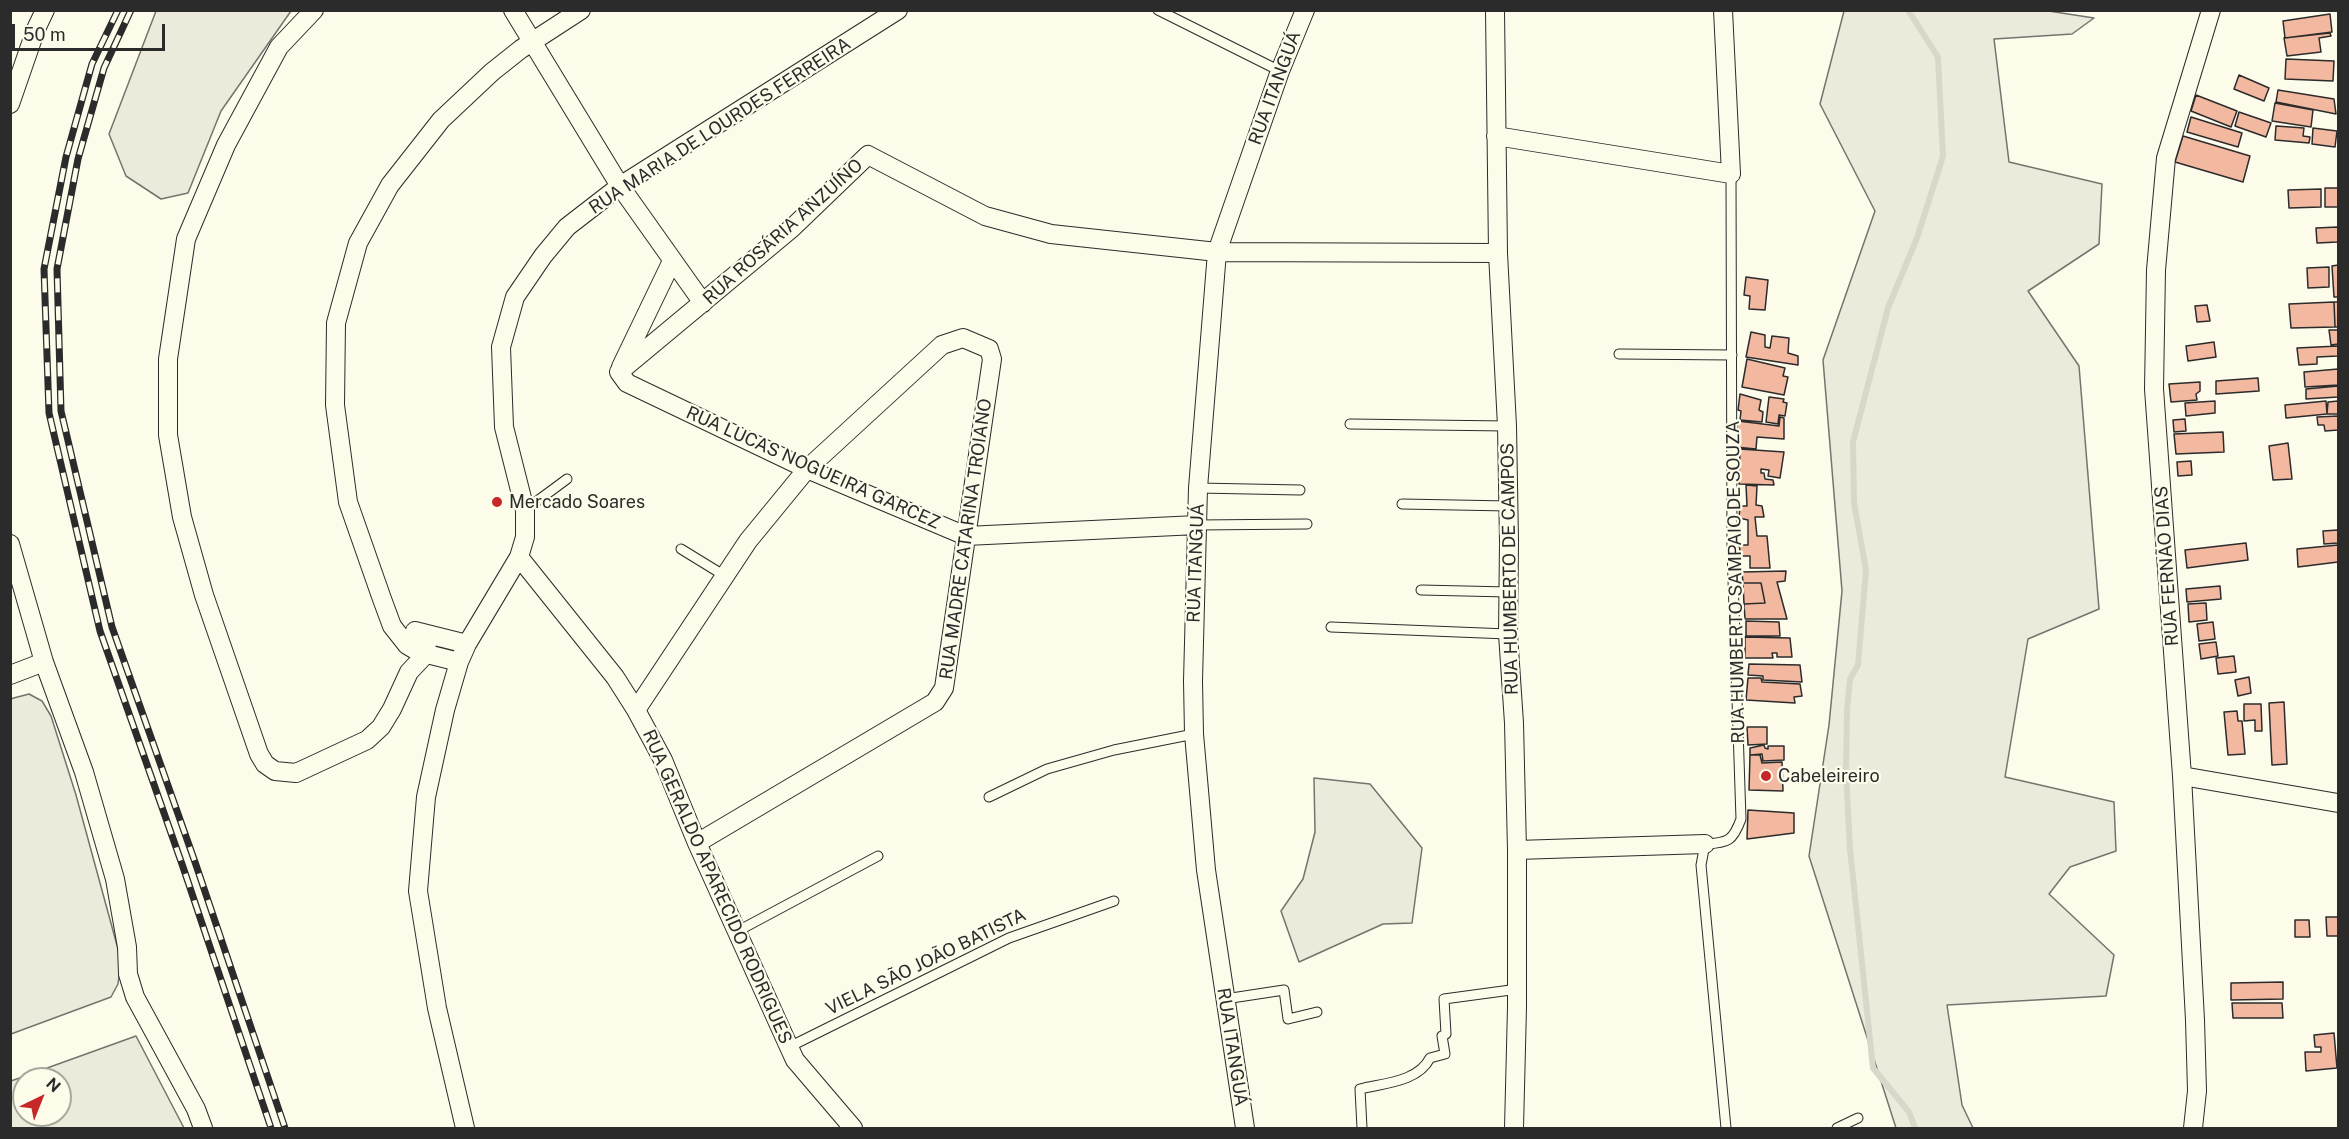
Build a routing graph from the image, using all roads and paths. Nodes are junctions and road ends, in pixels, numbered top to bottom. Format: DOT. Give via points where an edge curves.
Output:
graph roads {
  1 [pos="45,10"];
  2 [pos="314,10"];
  3 [pos="513,10"];
  4 [pos="581,10"];
  5 [pos="898,10"];
  6 [pos="1158,10"];
  7 [pos="1305,10"];
  8 [pos="1496,10"];
  9 [pos="1723,10"];
  10 [pos="2211,10"];
  11 [pos="534,42"];
  12 [pos="1280,71"];
  13 [pos="10,104"];
  14 [pos="1496,136"];
  15 [pos="1731,174"];
  16 [pos="620,186"];
  17 [pos="1217,252"];
  18 [pos="1498,253"];
  19 [pos="672,261"];
  20 [pos="703,303"];
  21 [pos="1619,354"];
  22 [pos="1732,355"];
  23 [pos="619,372"];
  24 [pos="1350,424"];
  25 [pos="1507,426"];
  26 [pos="807,469"];
  27 [pos="567,479"];
  28 [pos="1198,488"];
  29 [pos="1300,490"];
  30 [pos="1402,504"];
  31 [pos="1509,506"];
  32 [pos="525,510"];
  33 [pos="1307,524"];
  34 [pos="1197,525"];
  35 [pos="966,536"];
  36 [pos="10,544"];
  37 [pos="681,549"];
  38 [pos="519,558"];
  39 [pos="725,576"];
  40 [pos="1421,590"];
  41 [pos="1508,592"];
  42 [pos="382,599"];
  43 [pos="393,626"];
  44 [pos="1331,627"];
  45 [pos="418,633"];
  46 [pos="1508,634"];
  47 [pos="467,644"];
  48 [pos="426,654"];
  49 [pos="44,662"];
  50 [pos="459,662"];
  51 [pos="10,675"];
  52 [pos="397,694"];
  53 [pos="636,711"];
  54 [pos="1194,734"];
  55 [pos="2182,776"];
  56 [pos="989,797"];
  57 [pos="2338,803"];
  58 [pos="697,843"];
  59 [pos="1705,844"];
  60 [pos="1517,850"];
  61 [pos="878,856"];
  62 [pos="1114,902"];
  63 [pos="736,932"];
  64 [pos="1518,989"];
  65 [pos="1225,999"];
  66 [pos="1317,1012"];
  67 [pos="789,1047"];
  68 [pos="1858,1118"];
  69 [pos="203,1128"];
  70 [pos="465,1128"];
  71 [pos="853,1128"];
  72 [pos="1241,1128"];
  73 [pos="1362,1128"];
  74 [pos="1514,1128"];
  75 [pos="1726,1128"];
  76 [pos="1837,1128"];
  77 [pos="2193,1128"];
  1 -- 13 [label="street"];
  2 -- 52 [label="street" via="279,47 226,145 186,239 168,359 168,435 182,517 204,595 259,754 266,764 275,771 296,773 367,740 381,727"];
  3 -- 11 [label="street"];
  4 -- 11 [label="street"];
  5 -- 16 [label="street, RUA MARIA DE LOURDES FERREIRA"];
  6 -- 12 [label="lane"];
  7 -- 12 [label="street, RUA ITANGUÁ"];
  8 -- 14 [label="street, RUA HUMBERTO DE CAMPOS"];
  9 -- 15 [label="street, RUA HUMBERTO SAMPAIO DE SOUZA"];
  10 -- 55 [label="street, RUA FERNÃO DIAS" via="2166,158 2156,270 2154,389"];
  11 -- 16 [label="street"];
  11 -- 42 [label="street" via="492,72 441,120 390,185 358,243 336,323 335,405 348,502"];
  12 -- 17 [label="street, RUA ITANGUÁ"];
  14 -- 15 [label="street"];
  14 -- 18 [label="street, RUA HUMBERTO DE CAMPOS"];
  15 -- 22 [label="lane, RUA HUMBERTO SAMPAIO DE SOUZA"];
  16 -- 19 [label="street"];
  16 -- 32 [label="street, RUA MARIA DE LOURDES FERREIRA" via="567,227 515,297 501,347 504,427"];
  17 -- 18 [label="street"];
  17 -- 20 [label="street, RUA ROSÁRIA ANZUÍNO" via="1051,234 985,216 868,155 792,228"];
  17 -- 28 [label="street, RUA ITANGUÁ"];
  18 -- 25 [label="street, RUA HUMBERTO DE CAMPOS"];
  19 -- 20 [label="street"];
  19 -- 23 [label="street"];
  20 -- 23 [label="street, RUA ROSÁRIA ANZUÍNO"];
  21 -- 22 [label="lane"];
  22 -- 59 [label="lane, RUA HUMBERTO SAMPAIO DE SOUZA" via="1732,549 1741,819 1733,837"];
  23 -- 26 [label="street, RUA LUCAS NOGUEIRA GARCEZ" via="627,383"];
  24 -- 25 [label="lane"];
  25 -- 31 [label="street, RUA HUMBERTO DE CAMPOS"];
  26 -- 35 [label="street, RUA LUCAS NOGUEIRA GARCEZ"];
  26 -- 35 [label="street, RUA MADRE CATARINA TROIANO" via="942,345 963,338 989,349 992,359"];
  26 -- 39 [label="street" via="748,541"];
  27 -- 32 [label="lane"];
  28 -- 29 [label="lane"];
  28 -- 34 [label="street, RUA ITANGUÁ"];
  30 -- 31 [label="lane"];
  31 -- 41 [label="street, RUA HUMBERTO DE CAMPOS"];
  32 -- 38 [label="street, RUA MARIA DE LOURDES FERREIRA" via="525,537"];
  33 -- 34 [label="lane"];
  34 -- 35 [label="street, RUA LUCAS NOGUEIRA GARCEZ"];
  34 -- 54 [label="street, RUA ITANGUÁ"];
  35 -- 58 [label="street, RUA MADRE CATARINA TROIANO" via="941,696"];
  36 -- 49 [label="street"];
  37 -- 39 [label="lane"];
  38 -- 47 [label="street, RUA MARIA DE LOURDES FERREIRA"];
  38 -- 53 [label="street, RUA GERALDO APARECIDO RODRIGUES" via="615,677"];
  39 -- 53 [label="street"];
  40 -- 41 [label="lane"];
  41 -- 46 [label="street, RUA HUMBERTO DE CAMPOS"];
  42 -- 43 [label="street"];
  42 -- 45 [label="street"];
  43 -- 48 [label="street" via="407,645"];
  43 -- 52 [label="street" via="401,661"];
  44 -- 46 [label="lane"];
  45 -- 47 [label="street"];
  45 -- 48 [label="street" via="427,642"];
  46 -- 60 [label="street, RUA HUMBERTO DE CAMPOS"];
  47 -- 50 [label="street, RUA MARIA DE LOURDES FERREIRA"];
  48 -- 50 [label="street"];
  48 -- 52 [label="street" via="413,666"];
  49 -- 51 [label="street"];
  49 -- 69 [label="street" via="84,772 115,879 128,974 135,997"];
  50 -- 70 [label="street, RUA MARIA DE LOURDES FERREIRA" via="426,797 418,891 437,1008"];
  53 -- 58 [label="street, RUA GERALDO APARECIDO RODRIGUES" via="663,760"];
  54 -- 56 [label="lane" via="1047,769"];
  54 -- 65 [label="street, RUA ITANGUÁ" via="1206,870"];
  55 -- 57 [label="street"];
  55 -- 77 [label="street, RUA FERNÃO DIAS" via="2195,1020 2197,1091"];
  58 -- 63 [label="street, RUA GERALDO APARECIDO RODRIGUES"];
  59 -- 60 [label="street"];
  59 -- 75 [label="lane" via="1701,865"];
  60 -- 64 [label="street, RUA HUMBERTO DE CAMPOS"];
  61 -- 63 [label="lane"];
  62 -- 67 [label="lane, VIELA SÃO JOÃO BATISTA" via="1009,938"];
  63 -- 67 [label="street, RUA GERALDO APARECIDO RODRIGUES"];
  64 -- 73 [label="lane" via="1444,999 1445,1054 1430,1058 1425,1069 1411,1077 1360,1089"];
  64 -- 74 [label="street, RUA HUMBERTO DE CAMPOS"];
  65 -- 66 [label="lane" via="1284,990 1288,1019"];
  65 -- 72 [label="street, RUA ITANGUÁ"];
  67 -- 71 [label="street, RUA GERALDO APARECIDO RODRIGUES" via="795,1060"];
  68 -- 76 [label="lane"];
}
